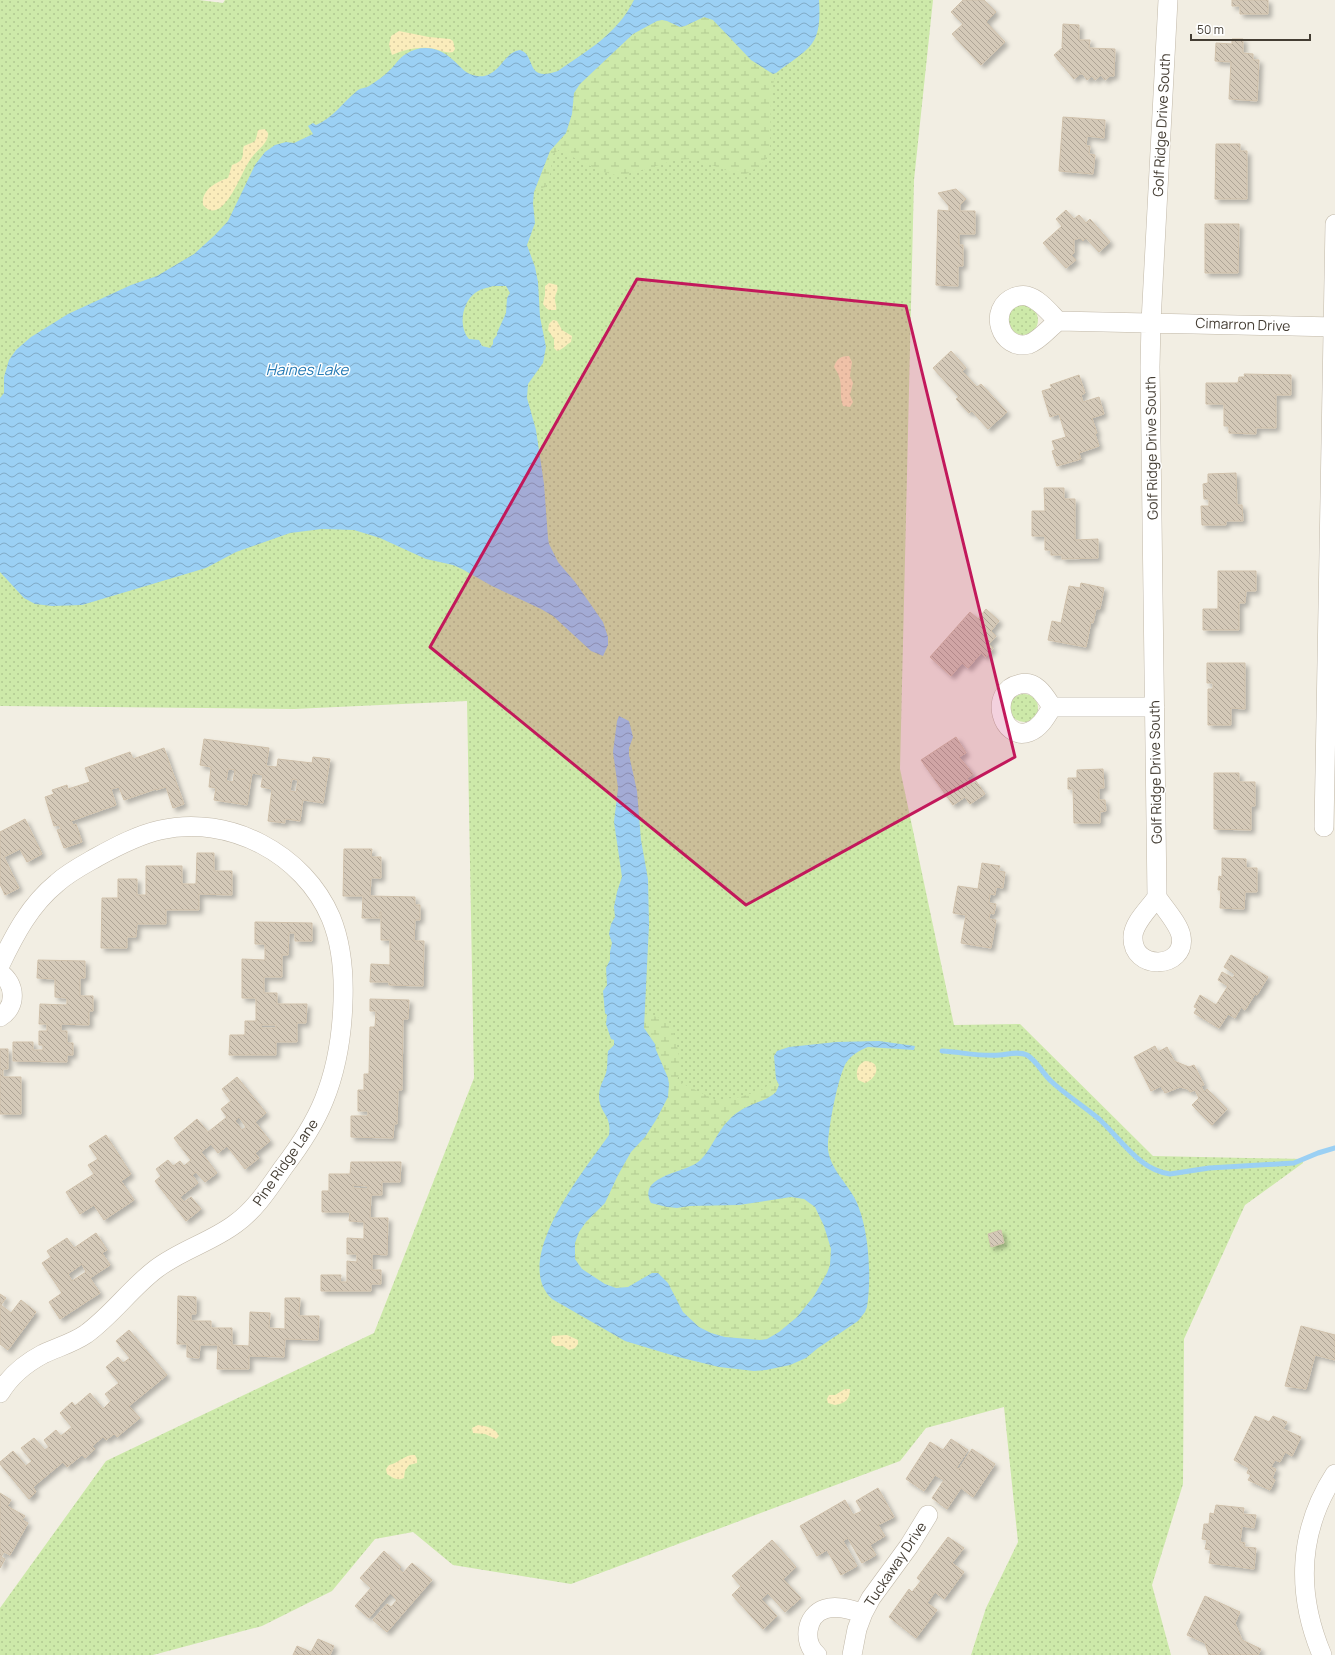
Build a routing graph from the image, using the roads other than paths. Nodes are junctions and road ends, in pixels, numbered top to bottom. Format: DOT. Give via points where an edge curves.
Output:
graph roads {
  1 [pos="1168,0"];
  2 [pos="1335,224"];
  3 [pos="1058,321"];
  4 [pos="1151,322"];
  5 [pos="1334,327"];
  6 [pos="1052,707"];
  7 [pos="1155,707"];
  8 [pos="1324,827"];
  9 [pos="1157,897"];
  10 [pos="0,965"];
  11 [pos="0,973"];
  12 [pos="0,1017"];
  13 [pos="0,1393"];
  14 [pos="1335,1474"];
  15 [pos="928,1514"];
  16 [pos="862,1612"];
  17 [pos="817,1655"];
  18 [pos="852,1655"];
  19 [pos="1322,1655"];
  1 -- 4 [label="street, Golf Ridge Drive South"];
  2 -- 5 [label="street"];
  3 -- 4 [label="street, Cimarron Drive"];
  4 -- 5 [label="street, Cimarron Drive"];
  4 -- 7 [label="street, Golf Ridge Drive South"];
  5 -- 8 [label="street"];
  6 -- 7 [label="street"];
  7 -- 9 [label="street, Golf Ridge Drive South"];
  10 -- 13 [label="street, Pine Ridge Lane" via="24,918 67,874 126,842 145,835 162,830 198,827 234,833 258,842 282,857 307,881 324,904 337,937 341,951 344,989 340,1044 325,1099 299,1147 257,1204 235,1224 158,1267 97,1325 76,1340 35,1359 14,1375"];
  11 -- 12 [label="street" via="10,984 12,1001"];
  14 -- 19 [label="street" via="1317,1506 1310,1527 1305,1562 1306,1604 1314,1637"];
  15 -- 16 [label="street, Tuckaway Drive" via="909,1546"];
  16 -- 17 [label="street, Tuckaway Drive" via="827,1608 815,1616 808,1630 808,1639 810,1647"];
  16 -- 18 [label="street, Tuckaway Drive"];
}
